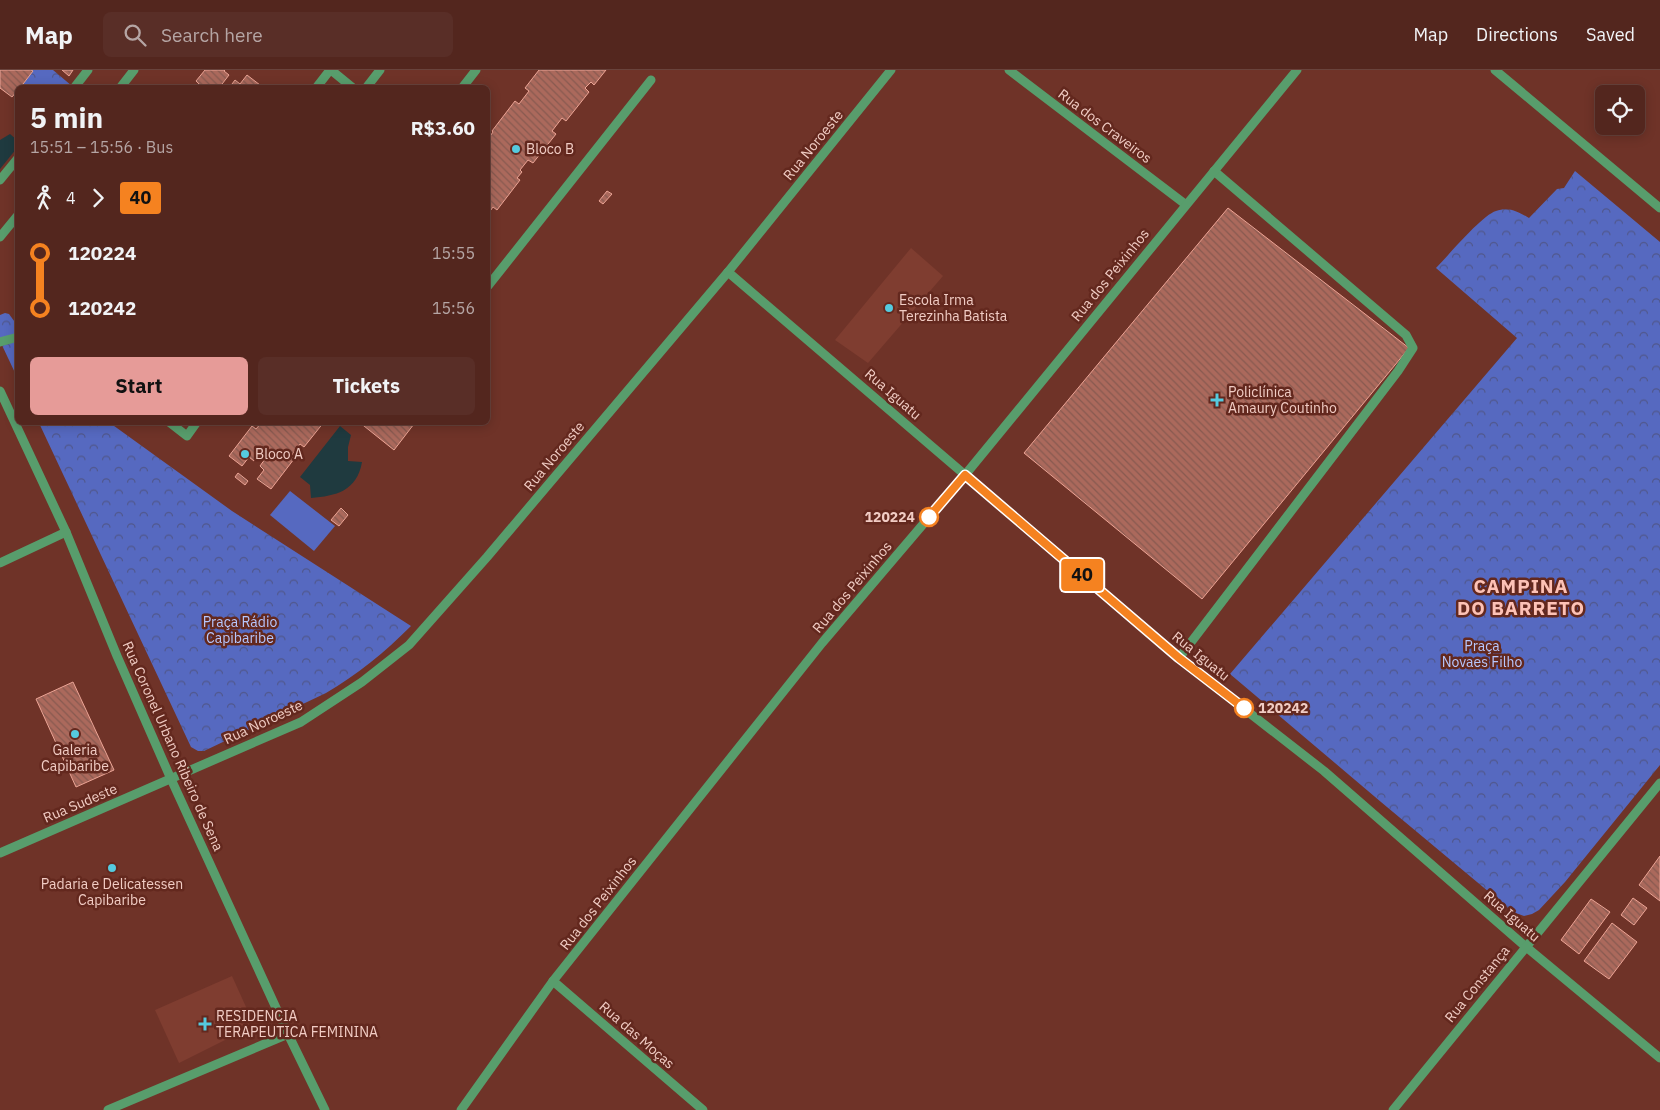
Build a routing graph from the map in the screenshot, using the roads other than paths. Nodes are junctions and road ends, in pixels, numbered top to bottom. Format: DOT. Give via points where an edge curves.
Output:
graph roads {
  1 [pos="88,70"];
  2 [pos="134,70"];
  3 [pos="331,70"];
  4 [pos="380,70"];
  5 [pos="476,70"];
  6 [pos="891,70"];
  7 [pos="1009,70"];
  8 [pos="1296,70"];
  9 [pos="1495,70"];
  10 [pos="651,80"];
  11 [pos="76,85"];
  12 [pos="122,85"];
  13 [pos="318,85"];
  14 [pos="349,85"];
  15 [pos="368,85"];
  16 [pos="464,85"];
  17 [pos="15,162"];
  18 [pos="1214,171"];
  19 [pos="0,180"];
  20 [pos="1185,204"];
  21 [pos="1660,208"];
  22 [pos="15,219"];
  23 [pos="0,237"];
  24 [pos="728,272"];
  25 [pos="490,283"];
  26 [pos="15,338"];
  27 [pos="0,342"];
  28 [pos="0,390"];
  29 [pos="15,422"];
  30 [pos="16,425"];
  31 [pos="173,425"];
  32 [pos="195,425"];
  33 [pos="965,475"];
  34 [pos="66,532"];
  35 [pos="0,563"];
  36 [pos="1179,658"];
  37 [pos="171,780"];
  38 [pos="1660,783"];
  39 [pos="0,853"];
  40 [pos="1525,946"];
  41 [pos="553,981"];
  42 [pos="288,1034"];
  43 [pos="1660,1058"];
  44 [pos="108,1110"];
  45 [pos="325,1110"];
  46 [pos="462,1110"];
  47 [pos="703,1110"];
  48 [pos="1393,1110"];
  1 -- 11 [label="street"];
  2 -- 12 [label="street"];
  3 -- 13 [label="street"];
  3 -- 14 [label="street"];
  4 -- 15 [label="street"];
  5 -- 16 [label="street"];
  6 -- 24 [label="street, Rua Noroeste"];
  7 -- 20 [label="street, Rua dos Craveiros"];
  8 -- 18 [label="street, Rua dos Peixinhos"];
  9 -- 21 [label="street"];
  10 -- 25 [label="street"];
  17 -- 19 [label="street"];
  18 -- 20 [label="street, Rua dos Peixinhos"];
  18 -- 36 [label="street" via="1406,335 1412,348 1398,371"];
  20 -- 33 [label="street, Rua dos Peixinhos"];
  22 -- 23 [label="street"];
  24 -- 33 [label="street, Rua Iguatu"];
  24 -- 37 [label="street, Rua Noroeste" via="409,645 362,682 301,722"];
  26 -- 27 [label="street"];
  28 -- 29 [label="street, Rua Coronel Urbano Ribeiro de Sena"];
  30 -- 34 [label="street, Rua Coronel Urbano Ribeiro de Sena"];
  31 -- 32 [label="street" via="187,436"];
  33 -- 36 [label="street, Rua Iguatu"];
  33 -- 41 [label="street, Rua dos Peixinhos" via="822,643"];
  34 -- 35 [label="street"];
  34 -- 37 [label="street, Rua Coronel Urbano Ribeiro de Sena"];
  36 -- 40 [label="street, Rua Iguatu" via="1324,770"];
  37 -- 39 [label="street, Rua Sudeste"];
  37 -- 42 [label="street, Rua Coronel Urbano Ribeiro de Sena"];
  38 -- 40 [label="street, Rua Constança"];
  40 -- 43 [label="street, Rua Iguatu"];
  40 -- 48 [label="street, Rua Constança"];
  41 -- 46 [label="street, Rua dos Peixinhos"];
  41 -- 47 [label="street, Rua das Moças"];
  42 -- 44 [label="street"];
  42 -- 45 [label="street, Rua Coronel Urbano Ribeiro de Sena"];
}
